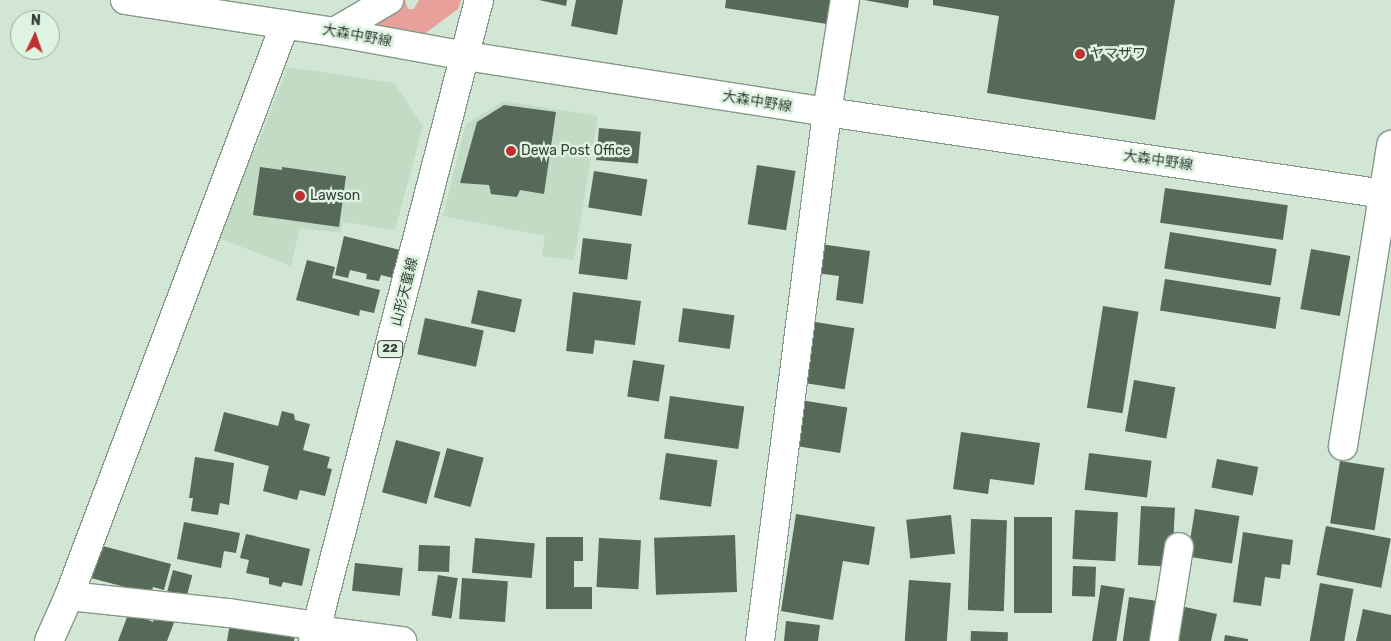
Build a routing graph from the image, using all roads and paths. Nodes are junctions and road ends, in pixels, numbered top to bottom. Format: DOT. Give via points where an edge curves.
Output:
graph roads {
  1 [pos="124,0"];
  2 [pos="390,0"];
  3 [pos="480,0"];
  4 [pos="845,0"];
  5 [pos="285,24"];
  6 [pos="334,32"];
  7 [pos="466,56"];
  8 [pos="827,112"];
  9 [pos="1391,145"];
  10 [pos="1389,195"];
  11 [pos="1344,446"];
  12 [pos="1179,548"];
  13 [pos="69,596"];
  14 [pos="315,632"];
  15 [pos="49,641"];
  16 [pos="402,641"];
  17 [pos="760,641"];
  18 [pos="1164,641"];
  1 -- 5 [label="main road, 大森中野線"];
  2 -- 6 [label="main road"];
  3 -- 7 [label="main road, 山形天童線 / 22"];
  4 -- 8 [label="main road"];
  5 -- 6 [label="main road, 大森中野線"];
  5 -- 13 [label="main road"];
  6 -- 7 [label="main road, 大森中野線"];
  7 -- 8 [label="main road, 大森中野線"];
  7 -- 14 [label="main road, 山形天童線 / 22"];
  8 -- 10 [label="main road, 大森中野線"];
  8 -- 17 [label="main road"];
  9 -- 10 [label="main road"];
  10 -- 11 [label="main road"];
  12 -- 18 [label="main road"];
  13 -- 14 [label="main road" via="220,612"];
  13 -- 15 [label="main road"];
  14 -- 16 [label="main road"];
}
